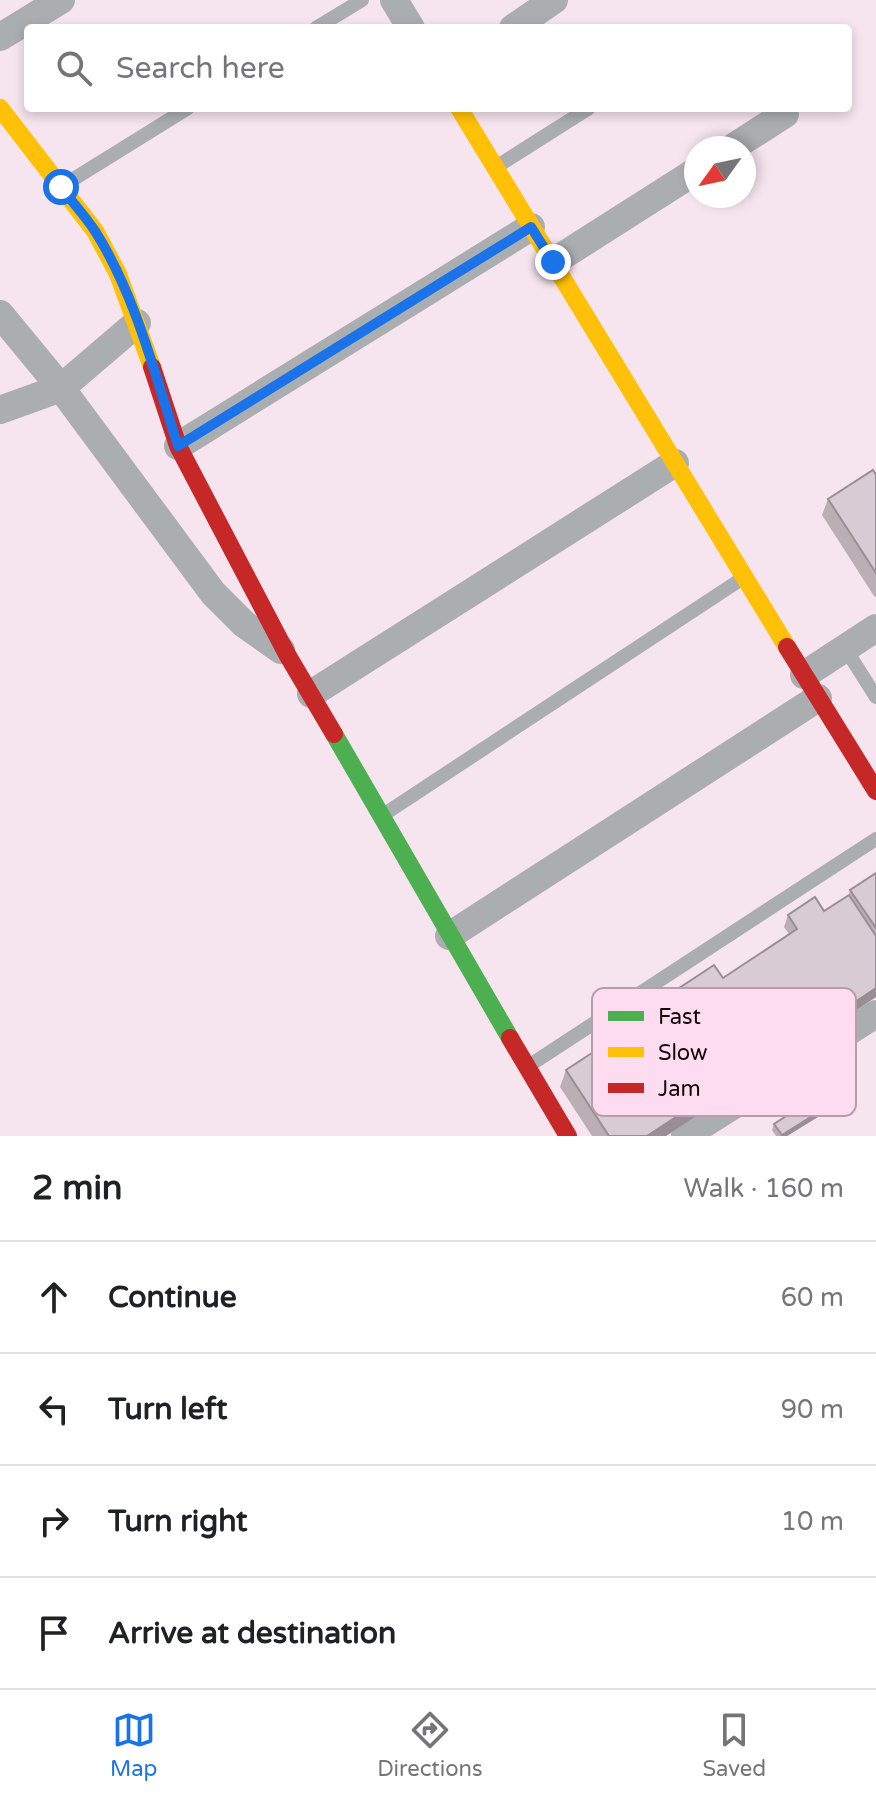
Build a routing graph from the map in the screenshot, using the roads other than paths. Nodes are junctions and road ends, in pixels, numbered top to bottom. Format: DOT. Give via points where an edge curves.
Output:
graph roads {
  1 [pos="61,0"];
  2 [pos="362,0"];
  3 [pos="394,0"];
  4 [pos="554,0"];
  5 [pos="323,24"];
  6 [pos="409,24"];
  7 [pos="519,24"];
  8 [pos="0,37"];
  9 [pos="0,108"];
  10 [pos="182,112"];
  11 [pos="462,112"];
  12 [pos="583,112"];
  13 [pos="785,114"];
  14 [pos="751,136"];
  15 [pos="496,167"];
  16 [pos="684,179"];
  17 [pos="61,187"];
  18 [pos="531,227"];
  19 [pos="553,262"];
  20 [pos="0,314"];
  21 [pos="137,323"];
  22 [pos="61,388"];
  23 [pos="0,410"];
  24 [pos="178,446"];
  25 [pos="675,463"];
  26 [pos="743,577"];
  27 [pos="876,628"];
  28 [pos="845,648"];
  29 [pos="288,656"];
  30 [pos="811,686"];
  31 [pos="311,694"];
  32 [pos="876,697"];
  33 [pos="876,791"];
  34 [pos="382,815"];
  35 [pos="876,839"];
  36 [pos="449,936"];
  37 [pos="648,988"];
  38 [pos="876,1014"];
  39 [pos="592,1025"];
  40 [pos="856,1027"];
  41 [pos="527,1067"];
  42 [pos="716,1116"];
  43 [pos="568,1136"];
  44 [pos="685,1136"];
  1 -- 8 [label="street"];
  2 -- 5 [label="lane"];
  3 -- 6 [label="street"];
  4 -- 7 [label="street"];
  9 -- 17 [label="street"];
  10 -- 17 [label="lane"];
  11 -- 15 [label="street"];
  12 -- 15 [label="lane"];
  13 -- 14 [label="street"];
  15 -- 18 [label="street"];
  16 -- 19 [label="street"];
  17 -- 21 [label="street" via="95,231"];
  18 -- 19 [label="street"];
  18 -- 24 [label="street"];
  19 -- 25 [label="street"];
  20 -- 22 [label="street"];
  21 -- 22 [label="street"];
  21 -- 24 [label="street"];
  22 -- 23 [label="street"];
  22 -- 29 [label="street" via="213,593"];
  24 -- 29 [label="street"];
  25 -- 26 [label="street"];
  25 -- 31 [label="street"];
  26 -- 30 [label="street"];
  26 -- 34 [label="lane"];
  27 -- 28 [label="street"];
  28 -- 30 [label="street"];
  28 -- 32 [label="lane"];
  29 -- 31 [label="street"];
  30 -- 33 [label="street"];
  30 -- 36 [label="street"];
  31 -- 34 [label="street"];
  34 -- 36 [label="street"];
  35 -- 37 [label="lane"];
  36 -- 41 [label="street"];
  38 -- 40 [label="street"];
  39 -- 41 [label="lane"];
  41 -- 43 [label="street"];
  42 -- 44 [label="street"];
}
